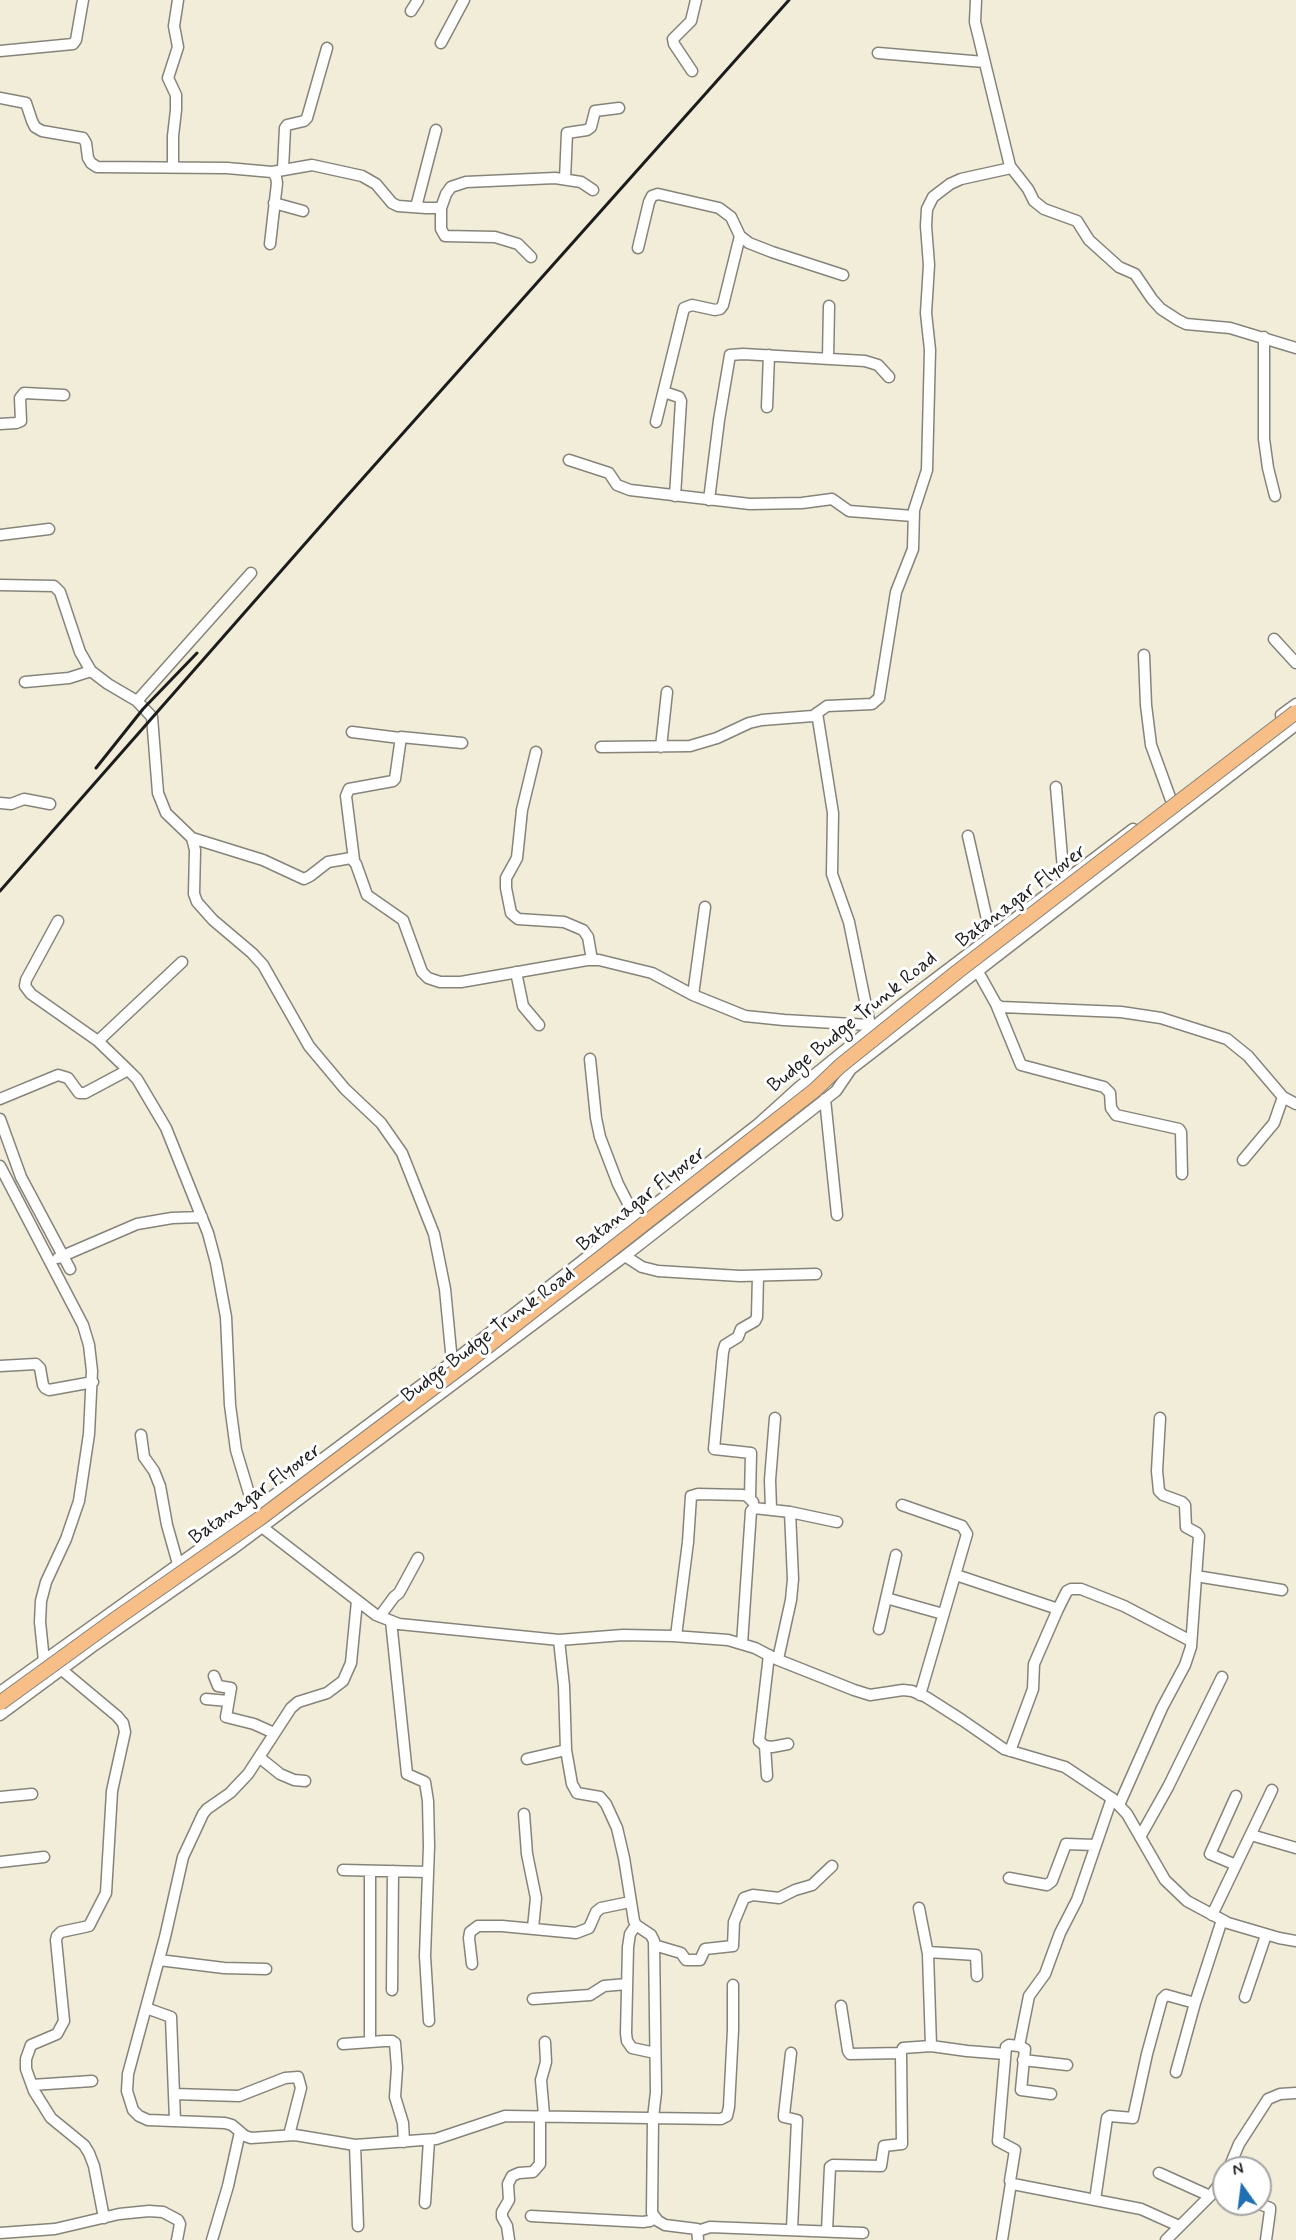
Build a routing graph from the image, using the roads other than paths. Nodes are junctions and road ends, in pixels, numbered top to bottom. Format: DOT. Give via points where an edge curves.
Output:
graph roads {
  1 [pos="83,0"];
  2 [pos="178,0"];
  3 [pos="418,0"];
  4 [pos="464,0"];
  5 [pos="696,0"];
  6 [pos="976,0"];
  7 [pos="411,11"];
  8 [pos="441,43"];
  9 [pos="327,48"];
  10 [pos="0,51"];
  11 [pos="878,53"];
  12 [pos="984,62"];
  13 [pos="692,71"];
  14 [pos="0,98"];
  15 [pos="619,108"];
  16 [pos="436,130"];
  17 [pos="173,168"];
  18 [pos="1011,168"];
  19 [pos="277,170"];
  20 [pos="565,179"];
  21 [pos="593,190"];
  22 [pos="274,203"];
  23 [pos="416,207"];
  24 [pos="441,208"];
  25 [pos="303,211"];
  26 [pos="740,236"];
  27 [pos="270,244"];
  28 [pos="638,248"];
  29 [pos="531,257"];
  30 [pos="843,275"];
  31 [pos="830,306"];
  32 [pos="1264,337"];
  33 [pos="1296,348"];
  34 [pos="769,355"];
  35 [pos="828,358"];
  36 [pos="889,377"];
  37 [pos="664,392"];
  38 [pos="64,395"];
  39 [pos="767,407"];
  40 [pos="656,422"];
  41 [pos="0,423"];
  42 [pos="569,460"];
  43 [pos="1275,495"];
  44 [pos="675,496"];
  45 [pos="709,500"];
  46 [pos="913,516"];
  47 [pos="49,529"];
  48 [pos="0,535"];
  49 [pos="251,573"];
  50 [pos="0,585"];
  51 [pos="1274,639"];
  52 [pos="1144,655"];
  53 [pos="1296,663"];
  54 [pos="92,671"];
  55 [pos="25,682"];
  56 [pos="667,692"];
  57 [pos="137,700"];
  58 [pos="1296,704"];
  59 [pos="1296,712"];
  60 [pos="818,713"];
  61 [pos="1296,725"];
  62 [pos="352,732"];
  63 [pos="400,738"];
  64 [pos="462,743"];
  65 [pos="601,747"];
  66 [pos="661,747"];
  67 [pos="536,752"];
  68 [pos="1056,787"];
  69 [pos="1171,800"];
  70 [pos="0,803"];
  71 [pos="50,804"];
  72 [pos="968,836"];
  73 [pos="192,838"];
  74 [pos="354,860"];
  75 [pos="1064,881"];
  76 [pos="705,907"];
  77 [pos="58,921"];
  78 [pos="991,937"];
  79 [pos="592,960"];
  80 [pos="182,962"];
  81 [pos="977,970"];
  82 [pos="516,972"];
  83 [pos="693,995"];
  84 [pos="996,1004"];
  85 [pos="539,1025"];
  86 [pos="870,1028"];
  87 [pos="98,1041"];
  88 [pos="881,1045"];
  89 [pos="590,1059"];
  90 [pos="128,1070"];
  91 [pos="1283,1097"];
  92 [pos="0,1099"];
  93 [pos="825,1099"];
  94 [pos="1296,1104"];
  95 [pos="0,1119"];
  96 [pos="1243,1160"];
  97 [pos="0,1166"];
  98 [pos="1182,1174"];
  99 [pos="3,1181"];
  100 [pos="837,1215"];
  101 [pos="202,1217"];
  102 [pos="636,1219"];
  103 [pos="62,1255"];
  104 [pos="626,1256"];
  105 [pos="50,1262"];
  106 [pos="69,1269"];
  107 [pos="816,1274"];
  108 [pos="758,1276"];
  109 [pos="452,1362"];
  110 [pos="0,1366"];
  111 [pos="93,1383"];
  112 [pos="775,1418"];
  113 [pos="1160,1418"];
  114 [pos="141,1436"];
  115 [pos="753,1503"];
  116 [pos="903,1505"];
  117 [pos="771,1509"];
  118 [pos="254,1510"];
  119 [pos="790,1512"];
  120 [pos="837,1522"];
  121 [pos="262,1527"];
  122 [pos="896,1555"];
  123 [pos="418,1558"];
  124 [pos="178,1564"];
  125 [pos="956,1575"];
  126 [pos="1196,1576"];
  127 [pos="1282,1590"];
  128 [pos="886,1598"];
  129 [pos="357,1601"];
  130 [pos="1058,1609"];
  131 [pos="943,1614"];
  132 [pos="380,1616"];
  133 [pos="391,1621"];
  134 [pos="879,1629"];
  135 [pos="676,1636"];
  136 [pos="559,1640"];
  137 [pos="1191,1641"];
  138 [pos="742,1644"];
  139 [pos="49,1657"];
  140 [pos="774,1657"];
  141 [pos="64,1669"];
  142 [pos="214,1676"];
  143 [pos="1222,1677"];
  144 [pos="0,1692"];
  145 [pos="920,1695"];
  146 [pos="206,1700"];
  147 [pos="228,1701"];
  148 [pos="0,1703"];
  149 [pos="0,1715"];
  150 [pos="274,1733"];
  151 [pos="788,1744"];
  152 [pos="765,1746"];
  153 [pos="566,1750"];
  154 [pos="1010,1751"];
  155 [pos="259,1757"];
  156 [pos="527,1759"];
  157 [pos="767,1776"];
  158 [pos="298,1783"];
  159 [pos="1272,1790"];
  160 [pos="32,1794"];
  161 [pos="1236,1796"];
  162 [pos="0,1797"];
  163 [pos="1116,1801"];
  164 [pos="524,1814"];
  165 [pos="1251,1836"];
  166 [pos="1140,1837"];
  167 [pos="1095,1845"];
  168 [pos="1296,1848"];
  169 [pos="44,1857"];
  170 [pos="0,1862"];
  171 [pos="1236,1865"];
  172 [pos="832,1866"];
  173 [pos="343,1870"];
  174 [pos="370,1870"];
  175 [pos="393,1871"];
  176 [pos="428,1872"];
  177 [pos="1009,1878"];
  178 [pos="630,1902"];
  179 [pos="919,1908"];
  180 [pos="1217,1917"];
  181 [pos="636,1925"];
  182 [pos="533,1928"];
  183 [pos="1266,1935"];
  184 [pos="1296,1941"];
  185 [pos="654,1945"];
  186 [pos="928,1952"];
  187 [pos="159,1960"];
  188 [pos="472,1964"];
  189 [pos="267,1969"];
  190 [pos="977,1976"];
  191 [pos="627,1984"];
  192 [pos="733,1985"];
  193 [pos="392,1990"];
  194 [pos="1245,1997"];
  195 [pos="533,1999"];
  196 [pos="1194,2003"];
  197 [pos="841,2006"];
  198 [pos="146,2008"];
  199 [pos="429,2021"];
  200 [pos="370,2042"];
  201 [pos="545,2042"];
  202 [pos="343,2044"];
  203 [pos="931,2046"];
  204 [pos="1019,2046"];
  205 [pos="656,2053"];
  206 [pos="790,2053"];
  207 [pos="901,2053"];
  208 [pos="1005,2054"];
  209 [pos="1023,2060"];
  210 [pos="1067,2065"];
  211 [pos="1176,2072"];
  212 [pos="92,2081"];
  213 [pos="32,2085"];
  214 [pos="1296,2093"];
  215 [pos="174,2094"];
  216 [pos="1051,2094"];
  217 [pos="542,2116"];
  218 [pos="653,2118"];
  219 [pos="175,2120"];
  220 [pos="240,2132"];
  221 [pos="289,2135"];
  222 [pos="429,2140"];
  223 [pos="404,2142"];
  224 [pos="355,2145"];
  225 [pos="1234,2156"];
  226 [pos="1159,2173"];
  227 [pos="1011,2183"];
  228 [pos="1210,2196"];
  229 [pos="1095,2200"];
  230 [pos="425,2203"];
  231 [pos="531,2216"];
  232 [pos="1269,2216"];
  233 [pos="654,2217"];
  234 [pos="104,2218"];
  235 [pos="358,2226"];
  236 [pos="1179,2226"];
  237 [pos="792,2229"];
  238 [pos="827,2231"];
  239 [pos="0,2233"];
  240 [pos="863,2233"];
  241 [pos="34,2235"];
  242 [pos="698,2235"];
  243 [pos="177,2240"];
  244 [pos="212,2240"];
  245 [pos="508,2240"];
  246 [pos="1002,2240"];
  247 [pos="1166,2240"];
  248 [pos="1266,2240"];
  1 -- 10 [label="street" via="73,44"];
  2 -- 17 [label="street" via="174,26 178,47 168,78 176,94"];
  3 -- 7 [label="street"];
  4 -- 8 [label="street"];
  5 -- 13 [label="street" via="691,21 673,39"];
  6 -- 12 [label="street" via="975,22"];
  9 -- 19 [label="street" via="307,118 285,128"];
  11 -- 12 [label="street"];
  12 -- 18 [label="street"];
  14 -- 17 [label="street" via="26,103 32,121 42,131 83,138 88,158 97,167"];
  15 -- 20 [label="street" via="595,111 591,127 567,133"];
  16 -- 23 [label="street"];
  17 -- 19 [label="street"];
  18 -- 32 [label="street" via="1039,206 1077,220 1089,240 1119,267 1135,274 1161,309 1186,324 1230,328"];
  18 -- 46 [label="street" via="950,184 933,198 927,209 927,470"];
  19 -- 22 [label="street"];
  19 -- 23 [label="street" via="312,165 362,176 398,206"];
  20 -- 21 [label="street"];
  20 -- 24 [label="street" via="466,182 451,187"];
  22 -- 25 [label="street"];
  22 -- 27 [label="street"];
  23 -- 24 [label="street"];
  24 -- 29 [label="street" via="445,236 495,237 518,244"];
  26 -- 28 [label="street" via="731,217 719,208 658,194 649,202"];
  26 -- 30 [label="street" via="772,252"];
  26 -- 37 [label="street" via="720,309 692,305 684,308"];
  31 -- 35 [label="street"];
  32 -- 33 [label="street"];
  32 -- 43 [label="street" via="1264,439"];
  34 -- 35 [label="street"];
  34 -- 39 [label="street"];
  34 -- 45 [label="street" via="733,354 729,358"];
  35 -- 36 [label="street" via="871,362"];
  37 -- 40 [label="street"];
  37 -- 44 [label="street" via="681,401"];
  38 -- 41 [label="street" via="24,393 20,398 21,421"];
  42 -- 44 [label="street" via="609,473 621,488"];
  44 -- 45 [label="street"];
  45 -- 46 [label="street" via="802,504 832,499 849,511"];
  46 -- 60 [label="street" via="913,549 896,592 879,698 872,704 827,706"];
  47 -- 48 [label="street"];
  49 -- 57 [label="street"];
  50 -- 54 [label="street" via="54,586 60,592 80,652"];
  51 -- 53 [label="street"];
  52 -- 69 [label="street" via="1151,745"];
  54 -- 55 [label="street" via="69,678"];
  54 -- 57 [label="street"];
  56 -- 66 [label="street"];
  57 -- 73 [label="street" via="152,717 161,804 171,820"];
  58 -- 69 [label="street, Budge Budge Trunk Road"];
  59 -- 148 [label="main road, Batanagar Flyover, bridge" via="957,972 815,1090 465,1364 259,1519"];
  60 -- 66 [label="street" via="762,720 701,743"];
  60 -- 86 [label="street" via="833,813 832,874 849,922"];
  61 -- 81 [label="street, Budge Budge Trunk Road"];
  62 -- 63 [label="street"];
  63 -- 64 [label="street"];
  63 -- 74 [label="street" via="393,782 346,792"];
  65 -- 66 [label="street"];
  67 -- 79 [label="street" via="522,810 517,858 506,878 511,913 518,919 564,922 583,930"];
  68 -- 75 [label="street"];
  69 -- 75 [label="street, Budge Budge Trunk Road"];
  70 -- 71 [label="street" via="24,799"];
  72 -- 78 [label="street"];
  73 -- 74 [label="street" via="263,860 304,879 328,862 347,857"];
  73 -- 109 [label="street" via="197,902 263,965 309,1046 381,1123 402,1153 434,1234 445,1289"];
  74 -- 82 [label="street" via="367,895 403,920 417,964 428,978 461,982"];
  75 -- 78 [label="street, Budge Budge Trunk Road"];
  76 -- 83 [label="street"];
  77 -- 87 [label="street" via="25,986"];
  78 -- 86 [label="street, Budge Budge Trunk Road"];
  79 -- 82 [label="street"];
  79 -- 83 [label="street" via="652,974"];
  80 -- 87 [label="street"];
  81 -- 84 [label="street"];
  81 -- 88 [label="street, Budge Budge Trunk Road"];
  82 -- 85 [label="street" via="523,1006"];
  83 -- 86 [label="street" via="745,1016"];
  84 -- 91 [label="street" via="1121,1012 1227,1039 1248,1056"];
  84 -- 98 [label="street" via="1021,1065 1104,1087 1110,1093 1116,1115 1179,1129"];
  86 -- 88 [label="street"];
  86 -- 102 [label="street, Budge Budge Trunk Road" via="757,1125"];
  87 -- 90 [label="street"];
  88 -- 93 [label="street, Budge Budge Trunk Road" via="851,1069 836,1091"];
  89 -- 102 [label="street" via="600,1137"];
  90 -- 92 [label="street" via="85,1093 75,1090 68,1078 58,1076"];
  90 -- 101 [label="street" via="166,1128"];
  91 -- 94 [label="street"];
  91 -- 96 [label="street" via="1271,1128"];
  93 -- 100 [label="street"];
  93 -- 104 [label="street, Budge Budge Trunk Road"];
  95 -- 103 [label="street" via="21,1177"];
  97 -- 99 [label="street"];
  99 -- 105 [label="street"];
  101 -- 103 [label="street" via="137,1224"];
  101 -- 118 [label="street" via="226,1317 236,1450"];
  102 -- 109 [label="street, Budge Budge Trunk Road"];
  103 -- 105 [label="street"];
  103 -- 106 [label="street"];
  104 -- 108 [label="street" via="642,1268 658,1271"];
  104 -- 121 [label="street, Budge Budge Trunk Road"];
  105 -- 111 [label="street" via="87,1335"];
  107 -- 108 [label="street"];
  108 -- 115 [label="street" via="757,1317 725,1345 723,1352 714,1449 751,1453"];
  109 -- 118 [label="street, Budge Budge Trunk Road"];
  110 -- 111 [label="street" via="36,1364 49,1390"];
  111 -- 139 [label="street" via="79,1501 41,1601 40,1622"];
  112 -- 117 [label="street"];
  113 -- 126 [label="street" via="1158,1487 1163,1495 1185,1505 1186,1527 1199,1536"];
  114 -- 124 [label="street" via="144,1457 160,1486"];
  115 -- 117 [label="street"];
  115 -- 135 [label="street" via="743,1495 691,1496"];
  115 -- 138 [label="street"];
  116 -- 125 [label="street" via="966,1530"];
  117 -- 119 [label="street"];
  118 -- 121 [label="street"];
  118 -- 124 [label="street, Budge Budge Trunk Road"];
  119 -- 120 [label="street"];
  119 -- 140 [label="street" via="791,1600"];
  121 -- 129 [label="street"];
  121 -- 141 [label="street, Budge Budge Trunk Road"];
  122 -- 128 [label="street"];
  123 -- 132 [label="street" via="399,1593"];
  124 -- 139 [label="street, Budge Budge Trunk Road"];
  125 -- 130 [label="street"];
  125 -- 131 [label="street"];
  126 -- 127 [label="street"];
  126 -- 137 [label="street"];
  128 -- 131 [label="street"];
  128 -- 134 [label="street"];
  129 -- 132 [label="street"];
  129 -- 150 [label="street" via="351,1663 343,1681 327,1694 294,1705"];
  130 -- 137 [label="street" via="1067,1591 1075,1588 1124,1606"];
  130 -- 154 [label="street" via="1034,1664 1033,1689"];
  131 -- 145 [label="street"];
  132 -- 133 [label="street"];
  133 -- 136 [label="street" via="450,1631"];
  133 -- 176 [label="street" via="407,1774 426,1785"];
  135 -- 136 [label="street"];
  135 -- 138 [label="street"];
  136 -- 153 [label="street"];
  137 -- 163 [label="street" via="1185,1665"];
  138 -- 140 [label="street"];
  139 -- 144 [label="street, Budge Budge Trunk Road"];
  140 -- 145 [label="street" via="870,1695 903,1690"];
  140 -- 152 [label="street" via="759,1736"];
  141 -- 149 [label="street, Budge Budge Trunk Road"];
  141 -- 213 [label="street" via="117,1716 125,1732 110,1808 106,1893 89,1926 57,1936 64,2021 57,2034 28,2049 26,2069"];
  142 -- 147 [label="street" via="218,1686 231,1688"];
  143 -- 166 [label="street"];
  145 -- 154 [label="street"];
  146 -- 147 [label="street"];
  147 -- 150 [label="street" via="226,1717"];
  150 -- 155 [label="street"];
  151 -- 152 [label="street"];
  152 -- 157 [label="street"];
  153 -- 156 [label="street"];
  153 -- 178 [label="street" via="574,1789 581,1795 602,1799 613,1817"];
  154 -- 163 [label="street" via="1065,1767"];
  155 -- 158 [label="street"];
  155 -- 187 [label="street" via="237,1786 203,1814 180,1867"];
  159 -- 165 [label="street"];
  160 -- 162 [label="street"];
  161 -- 171 [label="street" via="1210,1854"];
  163 -- 166 [label="street"];
  163 -- 167 [label="street"];
  164 -- 182 [label="street" via="536,1898"];
  165 -- 168 [label="street"];
  165 -- 171 [label="street"];
  166 -- 180 [label="street" via="1174,1890"];
  167 -- 177 [label="street" via="1066,1844 1047,1885"];
  167 -- 204 [label="street" via="1077,1900 1045,1974 1029,1996"];
  169 -- 170 [label="street"];
  171 -- 180 [label="street"];
  172 -- 185 [label="street" via="812,1885 779,1898 744,1898 734,1923 733,1946 705,1949 700,1960 686,1960 681,1953"];
  173 -- 174 [label="street"];
  174 -- 175 [label="street"];
  174 -- 200 [label="street"];
  175 -- 176 [label="street"];
  175 -- 193 [label="street"];
  176 -- 199 [label="street" via="425,1956"];
  178 -- 181 [label="street"];
  178 -- 182 [label="street" via="601,1908 584,1931"];
  179 -- 186 [label="street"];
  180 -- 183 [label="street"];
  180 -- 196 [label="street"];
  181 -- 185 [label="street" via="651,1935"];
  181 -- 191 [label="street" via="629,1938"];
  182 -- 188 [label="street" via="473,1928 469,1938"];
  183 -- 184 [label="street"];
  183 -- 194 [label="street"];
  185 -- 205 [label="street"];
  186 -- 190 [label="street" via="976,1955"];
  186 -- 203 [label="street"];
  187 -- 189 [label="street"];
  187 -- 198 [label="street"];
  191 -- 195 [label="street" via="604,1986 590,1995"];
  191 -- 205 [label="street" via="627,2041 632,2048"];
  192 -- 218 [label="street" via="727,2116"];
  196 -- 211 [label="street"];
  196 -- 229 [label="street" via="1163,1996 1133,2118 1107,2118"];
  197 -- 207 [label="street" via="848,2053"];
  198 -- 215 [label="street" via="171,2017"];
  198 -- 219 [label="street" via="127,2091 139,2116"];
  200 -- 202 [label="street"];
  200 -- 223 [label="street" via="395,2043 395,2097"];
  201 -- 217 [label="street"];
  203 -- 207 [label="street" via="903,2048"];
  203 -- 208 [label="street"];
  204 -- 208 [label="street" via="1006,2045"];
  204 -- 209 [label="street" via="1024,2048"];
  205 -- 218 [label="street"];
  206 -- 237 [label="street" via="784,2116 797,2120"];
  207 -- 238 [label="street" via="902,2144 884,2146 881,2166 830,2167"];
  208 -- 227 [label="street" via="997,2138 1015,2150"];
  209 -- 210 [label="street"];
  209 -- 216 [label="street" via="1022,2090"];
  212 -- 213 [label="street"];
  213 -- 234 [label="street" via="51,2118 89,2153"];
  214 -- 225 [label="street" via="1268,2099"];
  215 -- 219 [label="street"];
  215 -- 221 [label="street" via="239,2096 285,2078 298,2077 301,2088"];
  217 -- 218 [label="street"];
  217 -- 222 [label="street" via="505,2116"];
  217 -- 245 [label="street" via="540,2164 533,2172 512,2176 507,2184 509,2200 502,2217"];
  218 -- 233 [label="street"];
  219 -- 220 [label="street" via="225,2122"];
  220 -- 221 [label="street" via="252,2138"];
  220 -- 244 [label="street"];
  221 -- 224 [label="street"];
  222 -- 223 [label="street"];
  222 -- 230 [label="street"];
  223 -- 224 [label="street"];
  224 -- 235 [label="street"];
  226 -- 228 [label="street"];
  227 -- 229 [label="street"];
  227 -- 246 [label="street"];
  228 -- 236 [label="street"];
  229 -- 236 [label="street" via="1141,2209"];
  231 -- 233 [label="street" via="643,2222"];
  232 -- 248 [label="street"];
  233 -- 242 [label="street" via="665,2225 694,2229"];
  234 -- 241 [label="street"];
  234 -- 243 [label="street" via="162,2212 178,2220"];
  236 -- 247 [label="street"];
  237 -- 238 [label="street"];
  237 -- 242 [label="street" via="710,2227"];
  238 -- 240 [label="street"];
  239 -- 241 [label="street"];
}
